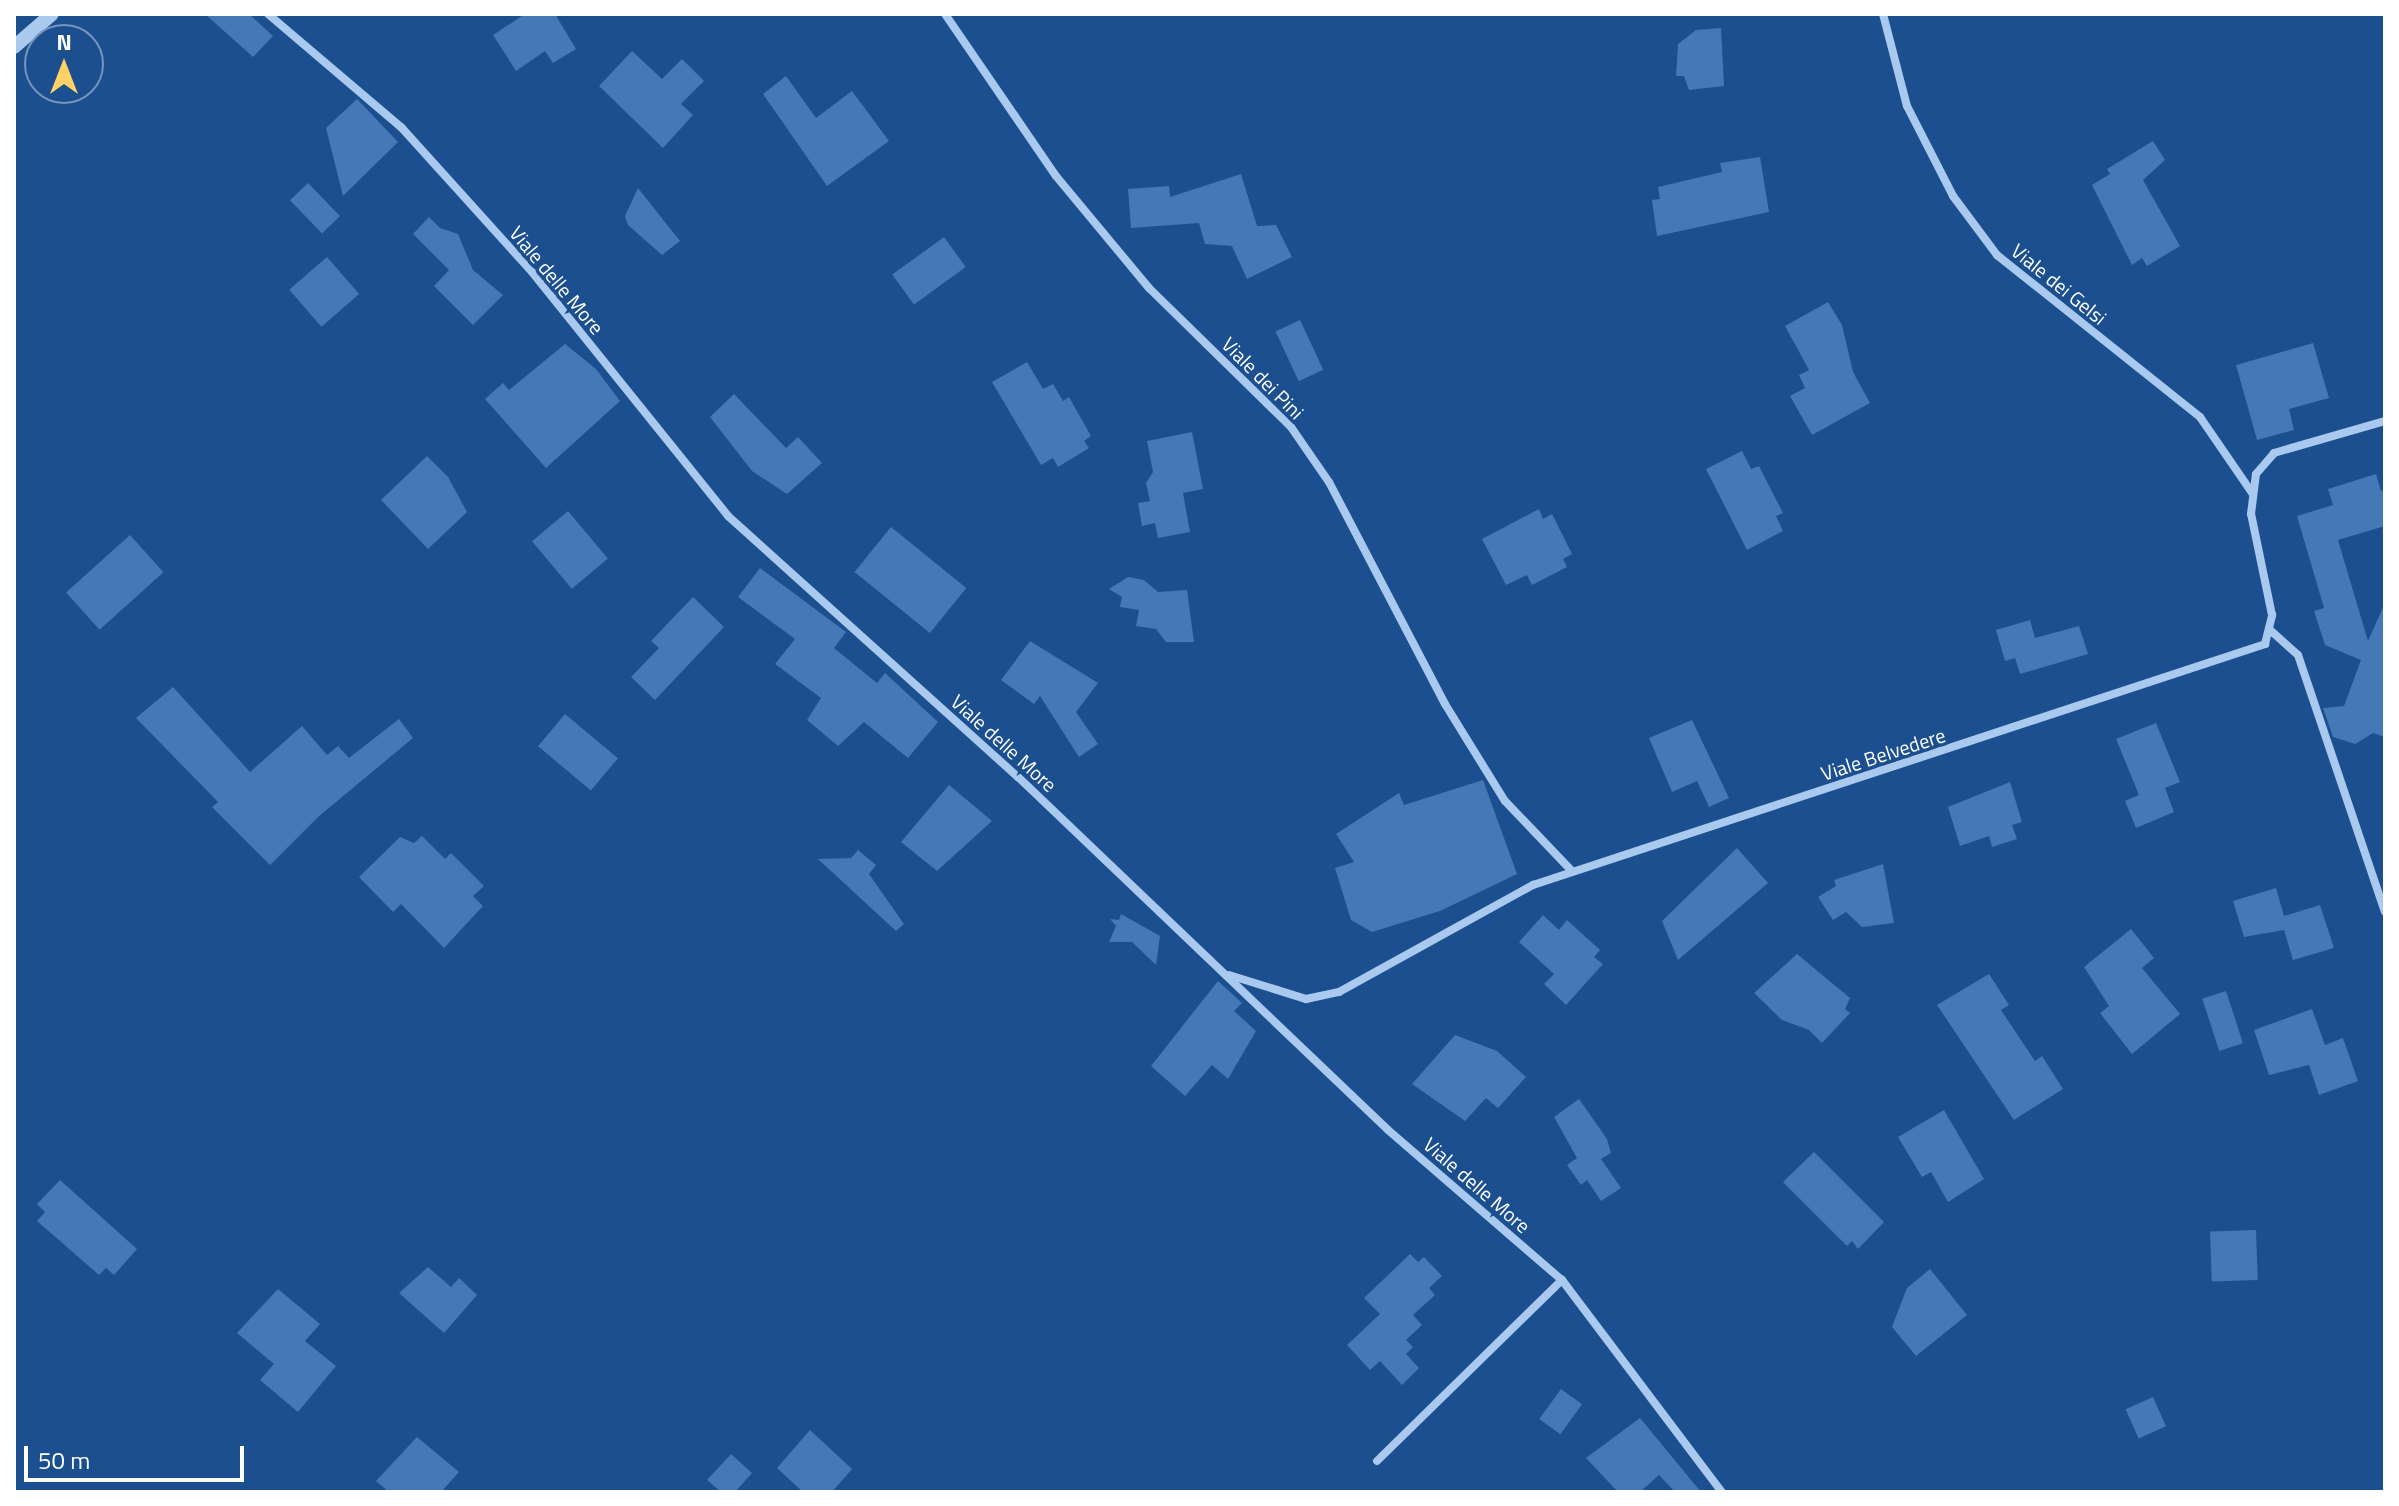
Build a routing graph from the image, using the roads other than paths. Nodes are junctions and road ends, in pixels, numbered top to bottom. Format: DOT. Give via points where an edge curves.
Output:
graph roads {
  1 [pos="52,14"];
  2 [pos="268,14"];
  3 [pos="945,14"];
  4 [pos="1883,14"];
  5 [pos="14,47"];
  6 [pos="2385,421"];
  7 [pos="2254,495"];
  8 [pos="2269,629"];
  9 [pos="1572,871"];
  10 [pos="2385,912"];
  11 [pos="1225,974"];
  12 [pos="1562,1280"];
  13 [pos="1377,1461"];
  14 [pos="1722,1492"];
  1 -- 5 [label="street"];
  2 -- 11 [label="street, Viale delle More" via="401,127 532,272 728,516 1018,777"];
  3 -- 9 [label="street, Viale dei Pini" via="1056,176 1140,276 1291,427 1329,482 1445,704 1505,801"];
  4 -- 7 [label="street, Viale dei Gelsi" via="1907,106 1953,196 1997,255 2200,417"];
  6 -- 7 [label="street" via="2274,453 2256,474"];
  7 -- 8 [label="street" via="2251,514 2272,615"];
  8 -- 9 [label="street, Viale Belvedere" via="2265,644"];
  8 -- 10 [label="street" via="2298,655"];
  9 -- 11 [label="street, Viale Belvedere" via="1505,900 1339,992 1306,999"];
  11 -- 12 [label="street, Viale delle More" via="1388,1130"];
  12 -- 13 [label="street"];
  12 -- 14 [label="street, Viale delle More"];
}
